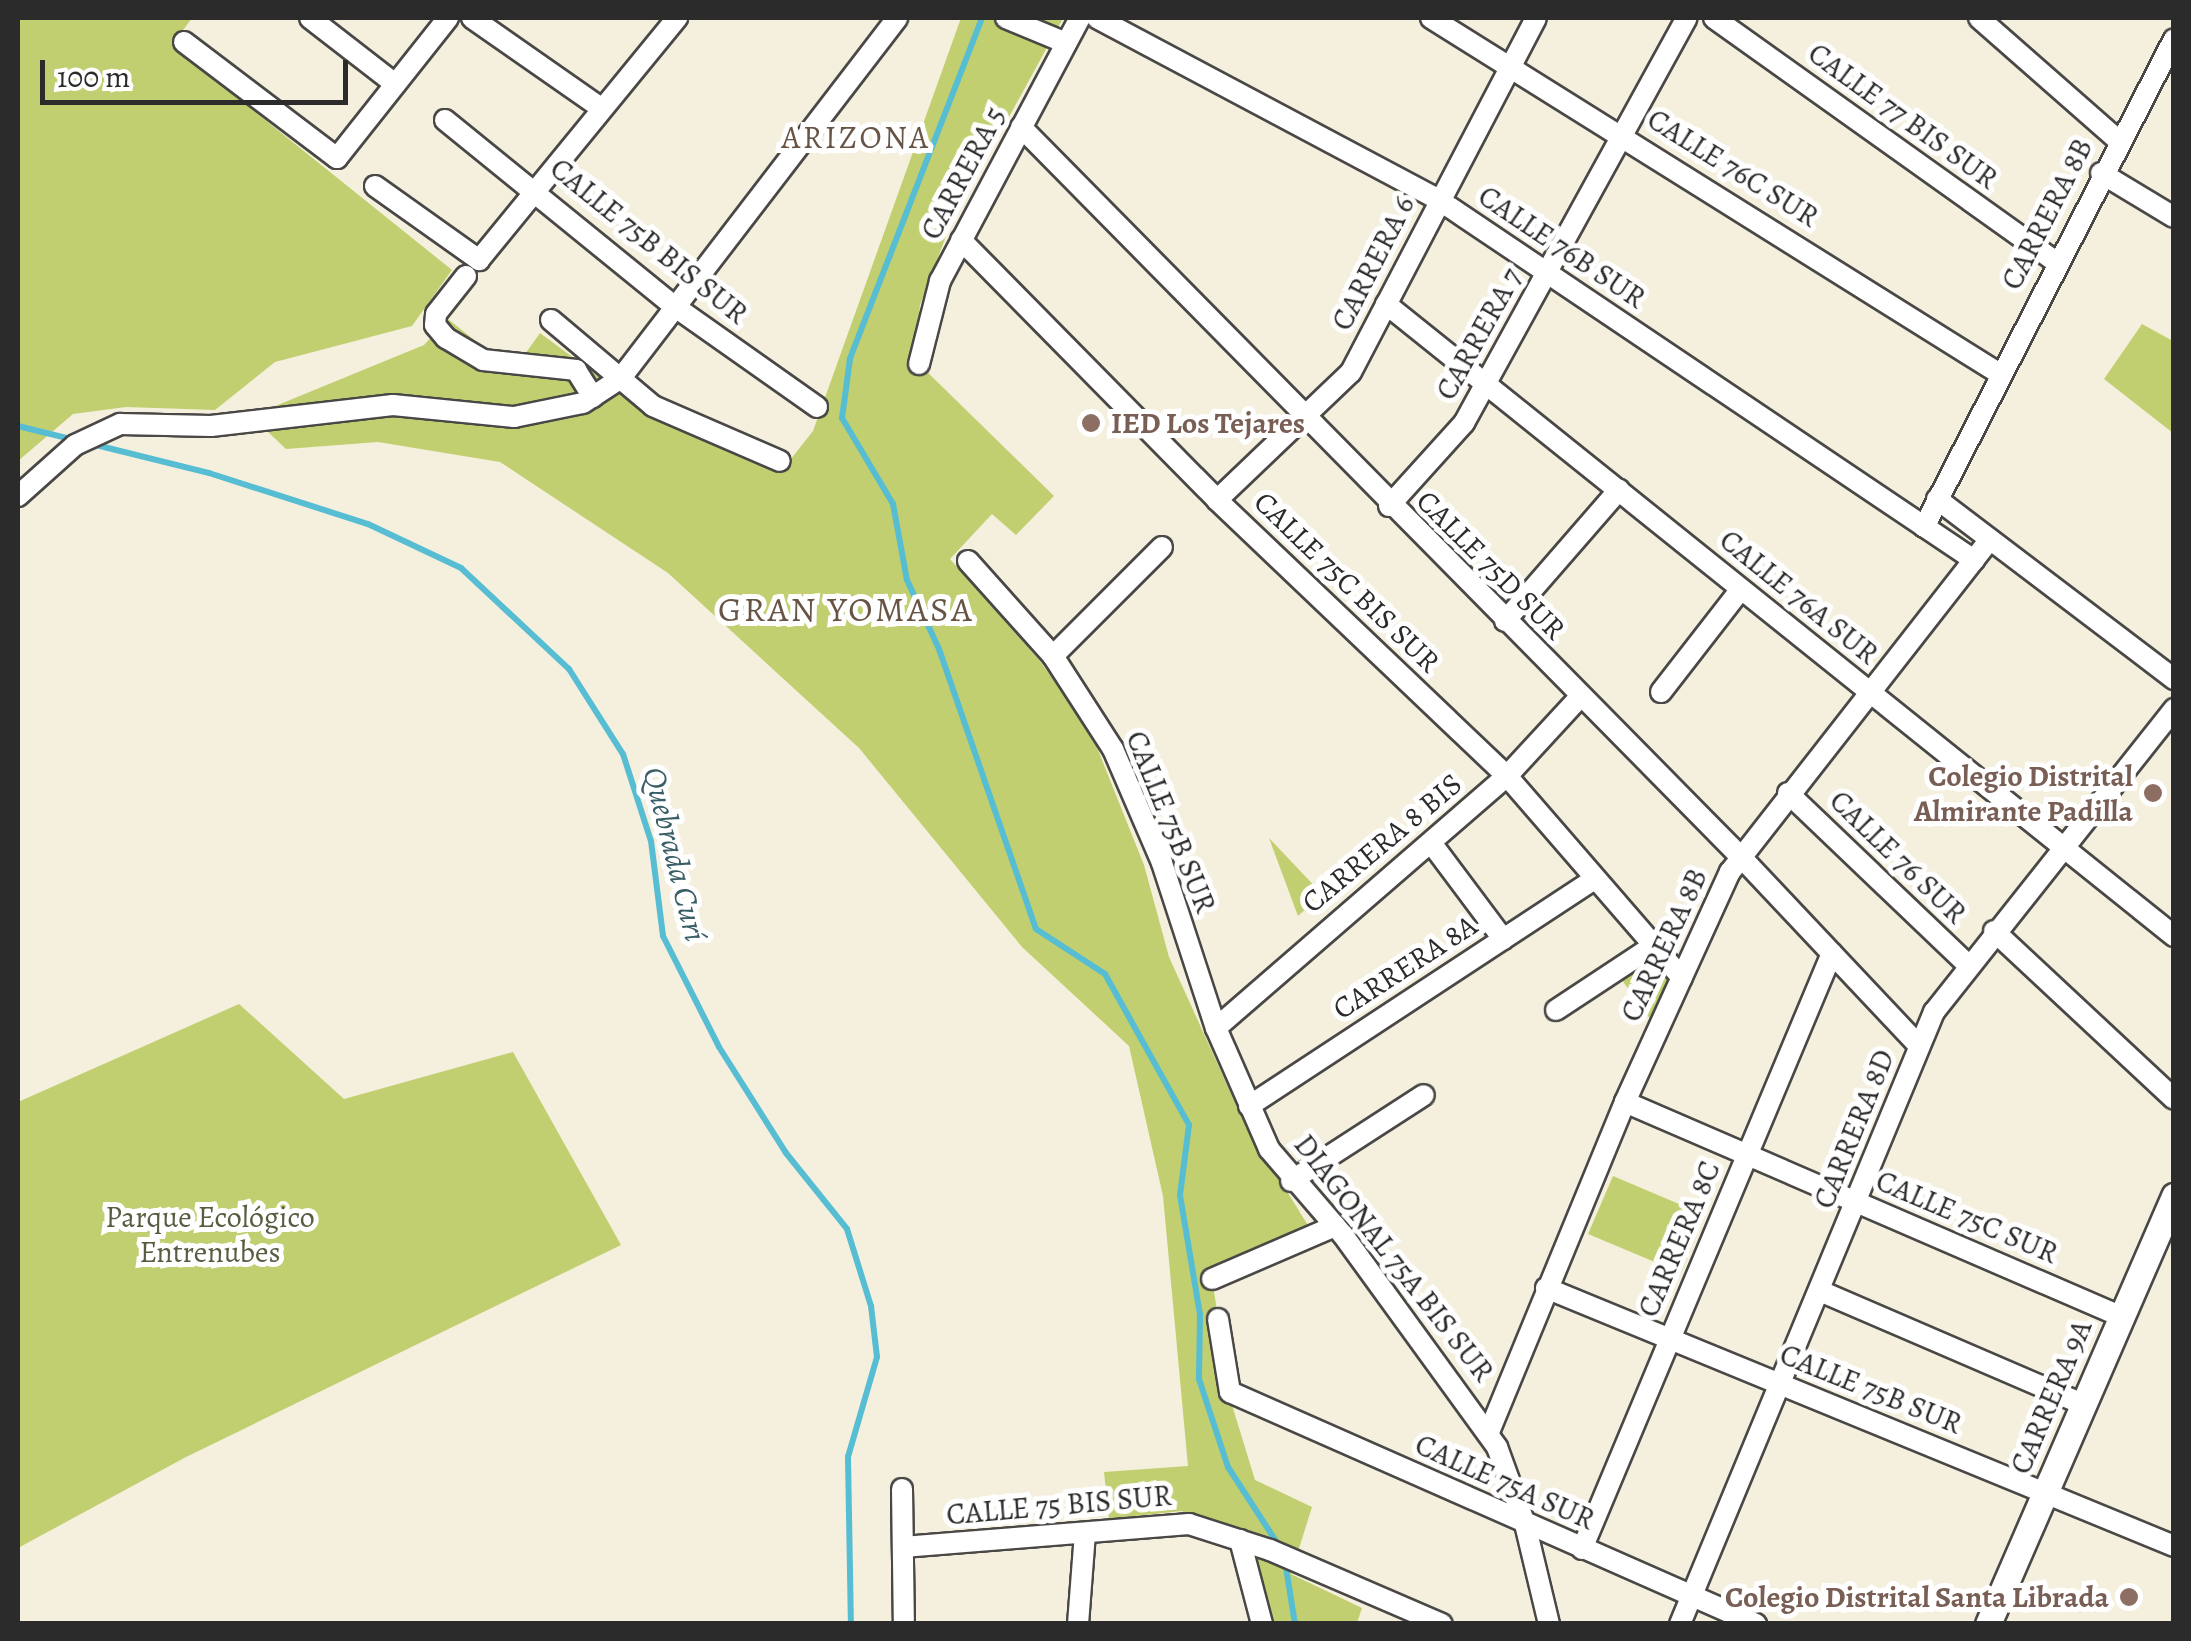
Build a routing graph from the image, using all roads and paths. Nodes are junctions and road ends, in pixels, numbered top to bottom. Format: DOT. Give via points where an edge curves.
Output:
graph roads {
  1 [pos="310,18"];
  2 [pos="448,18"];
  3 [pos="472,18"];
  4 [pos="897,18"];
  5 [pos="1006,18"];
  6 [pos="1080,18"];
  7 [pos="1097,18"];
  8 [pos="1431,18"];
  9 [pos="1536,18"];
  10 [pos="1687,18"];
  11 [pos="1714,18"];
  12 [pos="1979,18"];
  13 [pos="666,22"];
  14 [pos="2174,39"];
  15 [pos="184,42"];
  16 [pos="1066,43"];
  17 [pos="1510,65"];
  18 [pos="395,84"];
  19 [pos="601,108"];
  20 [pos="445,120"];
  21 [pos="1021,127"];
  22 [pos="1623,134"];
  23 [pos="2118,140"];
  24 [pos="2100,173"];
  25 [pos="374,186"];
  26 [pos="536,189"];
  27 [pos="1439,200"];
  28 [pos="2174,217"];
  29 [pos="961,240"];
  30 [pos="2056,262"];
  31 [pos="472,268"];
  32 [pos="1546,273"];
  33 [pos="1386,304"];
  34 [pos="674,306"];
  35 [pos="551,320"];
  36 [pos="919,364"];
  37 [pos="2000,374"];
  38 [pos="621,378"];
  39 [pos="1486,384"];
  40 [pos="593,397"];
  41 [pos="817,408"];
  42 [pos="1303,418"];
  43 [pos="780,461"];
  44 [pos="1619,490"];
  45 [pos="18,496"];
  46 [pos="1217,500"];
  47 [pos="1937,500"];
  48 [pos="1389,506"];
  49 [pos="1924,527"];
  50 [pos="1990,539"];
  51 [pos="1162,547"];
  52 [pos="968,560"];
  53 [pos="1974,560"];
  54 [pos="1741,589"];
  55 [pos="1505,622"];
  56 [pos="1052,656"];
  57 [pos="2174,678"];
  58 [pos="1868,691"];
  59 [pos="1660,692"];
  60 [pos="1580,696"];
  61 [pos="2174,710"];
  62 [pos="1506,776"];
  63 [pos="1788,793"];
  64 [pos="1432,844"];
  65 [pos="2062,846"];
  66 [pos="1740,856"];
  67 [pos="1594,879"];
  68 [pos="1994,931"];
  69 [pos="2174,936"];
  70 [pos="1502,939"];
  71 [pos="1653,946"];
  72 [pos="1832,953"];
  73 [pos="1966,964"];
  74 [pos="1682,978"];
  75 [pos="1556,1010"];
  76 [pos="1216,1028"];
  77 [pos="1919,1046"];
  78 [pos="1424,1095"];
  79 [pos="2174,1099"];
  80 [pos="1625,1102"];
  81 [pos="1249,1106"];
  82 [pos="1748,1155"];
  83 [pos="1291,1182"];
  84 [pos="2174,1196"];
  85 [pos="1858,1202"];
  86 [pos="1335,1226"];
  87 [pos="1212,1279"];
  88 [pos="1546,1288"];
  89 [pos="1820,1290"];
  90 [pos="2120,1316"];
  91 [pos="1218,1319"];
  92 [pos="1670,1339"];
  93 [pos="1780,1385"];
  94 [pos="2082,1404"];
  95 [pos="1489,1432"];
  96 [pos="902,1489"];
  97 [pos="2045,1493"];
  98 [pos="1526,1524"];
  99 [pos="1084,1534"];
  100 [pos="1240,1540"];
  101 [pos="2172,1542"];
  102 [pos="902,1547"];
  103 [pos="1582,1549"];
  104 [pos="1692,1597"];
  105 [pos="904,1624"];
  106 [pos="1078,1624"];
  107 [pos="1262,1624"];
  108 [pos="1442,1624"];
  109 [pos="1548,1624"];
  110 [pos="1680,1624"];
  111 [pos="1756,1624"];
  112 [pos="1988,1624"];
  1 -- 18 [label="street"];
  2 -- 18 [label="street"];
  3 -- 19 [label="street"];
  4 -- 34 [label="street"];
  5 -- 16 [label="street"];
  6 -- 16 [label="street, CARRERA 5"];
  7 -- 27 [label="street, CALLE 76B SUR"];
  8 -- 17 [label="street, CALLE 76C SUR"];
  9 -- 17 [label="street, CARRERA 6"];
  10 -- 22 [label="street, CARRERA 7"];
  11 -- 30 [label="street, CALLE 77 BIS SUR"];
  12 -- 23 [label="street"];
  13 -- 19 [label="street"];
  14 -- 23 [label="street, CARRERA 8B"];
  15 -- 18 [label="street" via="338,158"];
  16 -- 21 [label="street, CARRERA 5"];
  17 -- 22 [label="street, CALLE 76C SUR"];
  17 -- 27 [label="street, CARRERA 6"];
  19 -- 26 [label="street"];
  20 -- 26 [label="street, CALLE 75B BIS SUR"];
  21 -- 29 [label="street, CARRERA 5"];
  21 -- 42 [label="street, CALLE 75D SUR"];
  22 -- 32 [label="street, CARRERA 7"];
  22 -- 37 [label="street, CALLE 76C SUR"];
  23 -- 24 [label="street, CARRERA 8B"];
  24 -- 28 [label="street"];
  24 -- 30 [label="street, CARRERA 8B"];
  25 -- 31 [label="street"];
  26 -- 31 [label="street"];
  26 -- 34 [label="street, CALLE 75B BIS SUR"];
  27 -- 32 [label="street, CALLE 76B SUR"];
  27 -- 33 [label="street, CARRERA 6"];
  29 -- 36 [label="street, CARRERA 5" via="931,305"];
  29 -- 46 [label="street, CALLE 75C BIS SUR"];
  30 -- 37 [label="street, CARRERA 8B"];
  31 -- 40 [label="street" via="434,325 483,360 576,370"];
  32 -- 39 [label="street, CARRERA 7"];
  32 -- 49 [label="street, CALLE 76B SUR"];
  33 -- 39 [label="street, CALLE 76A SUR"];
  33 -- 42 [label="street, CARRERA 6" via="1350,372"];
  34 -- 38 [label="street"];
  34 -- 41 [label="street, CALLE 75B BIS SUR"];
  35 -- 38 [label="street"];
  37 -- 47 [label="street, CARRERA 8B"];
  38 -- 40 [label="street"];
  38 -- 43 [label="street" via="653,406"];
  39 -- 44 [label="street, CALLE 76A SUR"];
  39 -- 48 [label="street, CARRERA 7" via="1456,435"];
  40 -- 45 [label="street" via="545,415 484,416 393,405 240,423 120,424 82,441"];
  42 -- 46 [label="street, CARRERA 6"];
  42 -- 48 [label="street, CALLE 75D SUR"];
  44 -- 54 [label="street, CALLE 76A SUR"];
  44 -- 55 [label="street"];
  46 -- 62 [label="street, CALLE 75C BIS SUR"];
  47 -- 49 [label="street, CARRERA 8B"];
  47 -- 50 [label="street"];
  48 -- 55 [label="street, CALLE 75D SUR"];
  49 -- 53 [label="street, CALLE 76B SUR"];
  50 -- 53 [label="street, CARRERA 8B"];
  50 -- 57 [label="street"];
  51 -- 56 [label="street"];
  52 -- 56 [label="street, CALLE 75B SUR"];
  53 -- 58 [label="street, CARRERA 8B"];
  54 -- 58 [label="street, CALLE 76A SUR"];
  54 -- 59 [label="street"];
  55 -- 60 [label="street, CALLE 75D SUR"];
  56 -- 76 [label="street, CALLE 75B SUR" via="1113,748 1137,802"];
  58 -- 63 [label="street, CARRERA 8B"];
  58 -- 65 [label="street, CALLE 76A SUR"];
  60 -- 62 [label="street, CARRERA 8 BIS"];
  60 -- 66 [label="street, CALLE 75D SUR"];
  61 -- 65 [label="street, CARRERA 8D"];
  62 -- 64 [label="street, CARRERA 8 BIS"];
  62 -- 67 [label="street, CALLE 75C BIS SUR"];
  63 -- 66 [label="street, CARRERA 8B"];
  63 -- 73 [label="street, CALLE 76 SUR"];
  64 -- 70 [label="street"];
  64 -- 76 [label="street, CARRERA 8 BIS"];
  65 -- 68 [label="street, CARRERA 8D"];
  65 -- 69 [label="street, CALLE 76A SUR"];
  66 -- 72 [label="street, CALLE 75D SUR"];
  66 -- 74 [label="street, CARRERA 8B"];
  67 -- 70 [label="street, CARRERA 8A"];
  67 -- 71 [label="street, CALLE 75C BIS SUR"];
  68 -- 73 [label="street, CARRERA 8D"];
  68 -- 79 [label="street, CALLE 76 SUR"];
  70 -- 81 [label="street, CARRERA 8A"];
  71 -- 74 [label="street, CALLE 75C BIS SUR"];
  71 -- 75 [label="street"];
  72 -- 77 [label="street, CALLE 75D SUR"];
  72 -- 82 [label="street, CARRERA 8C"];
  73 -- 77 [label="street, CARRERA 8D"];
  74 -- 80 [label="street, CARRERA 8B"];
  76 -- 81 [label="street, DIAGONAL 75A BIS SUR"];
  77 -- 85 [label="street, CARRERA 8D"];
  78 -- 83 [label="street"];
  80 -- 82 [label="street, CALLE 75C SUR"];
  80 -- 88 [label="street, CARRERA 8B"];
  81 -- 83 [label="street, DIAGONAL 75A BIS SUR"];
  82 -- 85 [label="street, CALLE 75C SUR"];
  82 -- 92 [label="street, CARRERA 8C"];
  83 -- 86 [label="street, DIAGONAL 75A BIS SUR"];
  84 -- 90 [label="street, CARRERA 9A"];
  85 -- 89 [label="street, CARRERA 8D"];
  85 -- 90 [label="street, CALLE 75C SUR"];
  86 -- 87 [label="street"];
  86 -- 95 [label="street, DIAGONAL 75A BIS SUR"];
  88 -- 92 [label="street, CALLE 75B SUR"];
  88 -- 95 [label="street, CARRERA 8B"];
  89 -- 93 [label="street, CARRERA 8D"];
  89 -- 94 [label="street"];
  90 -- 94 [label="street, CARRERA 9A"];
  91 -- 98 [label="street, CALLE 75A SUR" via="1230,1392"];
  92 -- 93 [label="street, CALLE 75B SUR"];
  92 -- 103 [label="street, CARRERA 8C"];
  93 -- 97 [label="street, CALLE 75B SUR"];
  93 -- 104 [label="street, CARRERA 8D"];
  94 -- 97 [label="street, CARRERA 9A"];
  95 -- 98 [label="street, DIAGONAL 75A BIS SUR"];
  96 -- 102 [label="street"];
  97 -- 101 [label="street, CALLE 75B SUR"];
  97 -- 112 [label="street, CARRERA 9A"];
  98 -- 103 [label="street, CALLE 75A SUR"];
  98 -- 109 [label="street, DIAGONAL 75A BIS SUR"];
  99 -- 100 [label="street, CALLE 75 BIS SUR" via="1178,1524"];
  99 -- 102 [label="street, CALLE 75 BIS SUR"];
  99 -- 106 [label="street"];
  100 -- 107 [label="street"];
  100 -- 108 [label="street, CALLE 75 BIS SUR"];
  102 -- 105 [label="street"];
  103 -- 104 [label="street, CALLE 75A SUR"];
  104 -- 110 [label="street, CARRERA 8D"];
  104 -- 111 [label="street, CALLE 75A SUR"];
}
